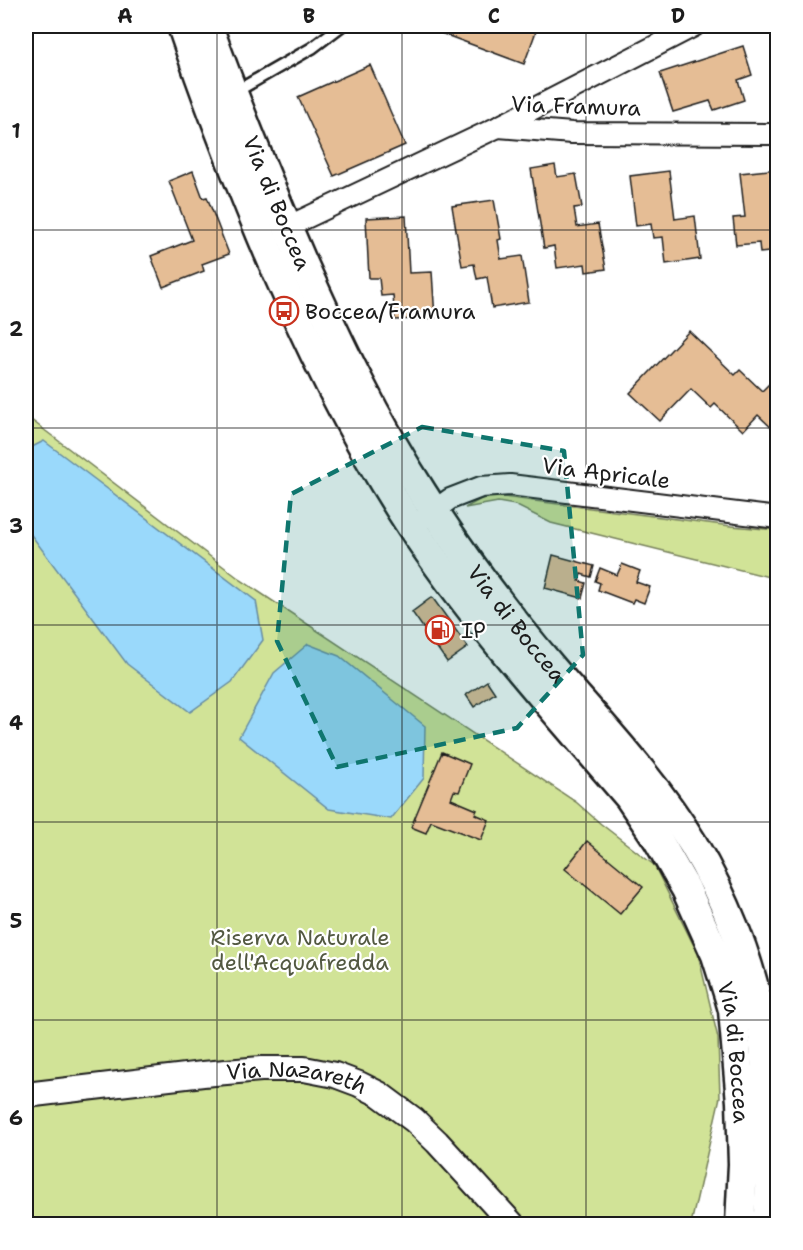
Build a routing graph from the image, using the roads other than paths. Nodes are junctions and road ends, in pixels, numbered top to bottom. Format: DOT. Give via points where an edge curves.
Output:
graph roads {
  1 [pos="182,26"];
  2 [pos="208,26"];
  3 [pos="341,26"];
  4 [pos="694,26"];
  5 [pos="232,94"];
  6 [pos="498,127"];
  7 [pos="777,134"];
  8 [pos="287,227"];
  9 [pos="777,518"];
  10 [pos="423,519"];
  11 [pos="26,1095"];
  12 [pos="502,1220"];
  13 [pos="740,1224"];
  14 [pos="767,1224"];
  1 -- 10 [label="main road, Via di Boccea" via="229,157 292,308 370,458"];
  2 -- 5 [label="main road, Via di Boccea"];
  3 -- 5 [label="lane"];
  4 -- 6 [label="street"];
  5 -- 8 [label="main road, Via di Boccea"];
  6 -- 7 [label="street, Via Framura" via="572,133"];
  6 -- 8 [label="street, Via Framura"];
  8 -- 10 [label="main road, Via di Boccea" via="334,335 391,441"];
  9 -- 10 [label="street, Via Apricale" via="510,485 482,487 450,499"];
  10 -- 13 [label="main road, Via di Boccea" via="484,625 641,813 701,920 733,1010 743,1140"];
  10 -- 14 [label="main road, Via di Boccea" via="458,546 526,636 655,789 694,845 716,888 746,962 761,1021 770,1178"];
  11 -- 12 [label="street, Via Nazareth" via="261,1069 335,1075 379,1094 414,1120"];
}
